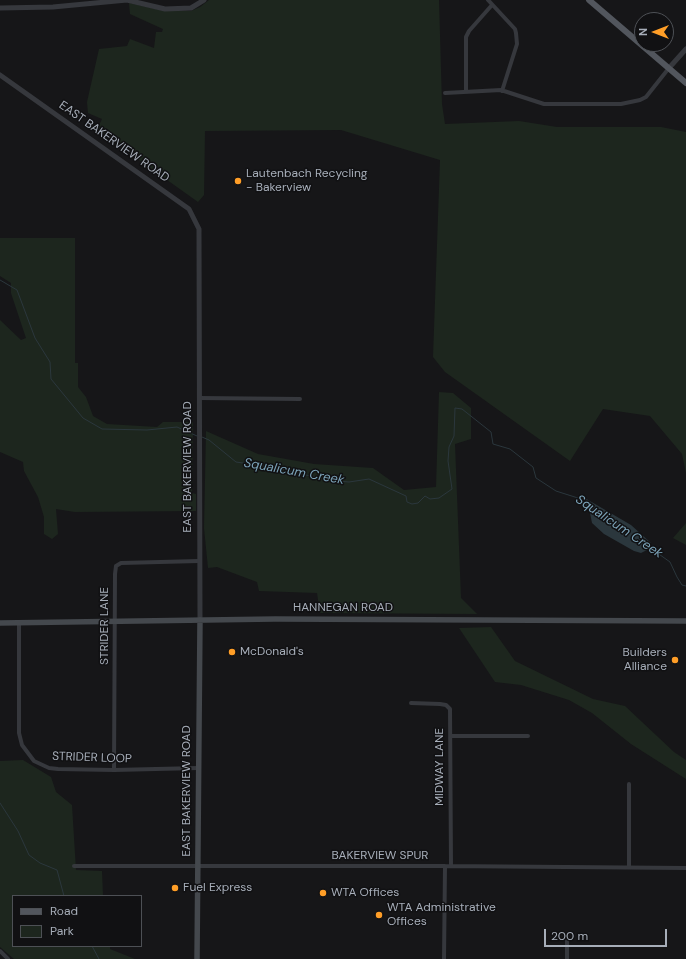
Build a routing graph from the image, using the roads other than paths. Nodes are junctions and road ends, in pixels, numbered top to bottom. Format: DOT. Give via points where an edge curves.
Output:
graph roads {
  1 [pos="204,0"];
  2 [pos="488,0"];
  3 [pos="589,0"];
  4 [pos="492,5"];
  5 [pos="0,8"];
  6 [pos="686,49"];
  7 [pos="669,68"];
  8 [pos="0,75"];
  9 [pos="686,83"];
  10 [pos="502,91"];
  11 [pos="466,92"];
  12 [pos="445,93"];
  13 [pos="199,398"];
  14 [pos="300,399"];
  15 [pos="199,561"];
  16 [pos="200,620"];
  17 [pos="115,621"];
  18 [pos="686,621"];
  19 [pos="19,623"];
  20 [pos="0,624"];
  21 [pos="411,703"];
  22 [pos="451,736"];
  23 [pos="528,736"];
  24 [pos="198,768"];
  25 [pos="114,770"];
  26 [pos="630,784"];
  27 [pos="74,866"];
  28 [pos="198,866"];
  29 [pos="445,866"];
  30 [pos="451,866"];
  31 [pos="630,867"];
  32 [pos="686,868"];
  33 [pos="567,936"];
  34 [pos="0,951"];
  35 [pos="8,959"];
  36 [pos="197,959"];
  37 [pos="444,959"];
  38 [pos="567,959"];
  1 -- 5 [label="street" via="191,8 164,9 127,0"];
  2 -- 4 [label="street"];
  3 -- 7 [label="main road"];
  4 -- 10 [label="street" via="515,29 517,37"];
  4 -- 11 [label="street" via="466,37"];
  6 -- 7 [label="street"];
  7 -- 9 [label="main road"];
  7 -- 10 [label="street" via="646,97 621,104 544,104"];
  8 -- 13 [label="street, EAST BAKERVIEW ROAD" via="189,209 199,229"];
  10 -- 11 [label="street"];
  11 -- 12 [label="street"];
  13 -- 14 [label="street"];
  13 -- 15 [label="street, EAST BAKERVIEW ROAD"];
  15 -- 16 [label="street, EAST BAKERVIEW ROAD"];
  15 -- 17 [label="street, STRIDER LANE" via="118,564 115,574"];
  16 -- 17 [label="main road, HANNEGAN ROAD"];
  16 -- 18 [label="main road, HANNEGAN ROAD"];
  16 -- 24 [label="main road, EAST BAKERVIEW ROAD"];
  17 -- 19 [label="main road, HANNEGAN ROAD"];
  17 -- 25 [label="street, STRIDER LANE"];
  19 -- 20 [label="main road, HANNEGAN ROAD"];
  19 -- 25 [label="street, STRIDER LOOP" via="19,733 22,745 34,761 49,768"];
  21 -- 22 [label="street, MIDWAY LANE" via="446,705 450,709"];
  22 -- 23 [label="street"];
  22 -- 30 [label="street, MIDWAY LANE"];
  24 -- 25 [label="street, STRIDER LOOP"];
  24 -- 28 [label="main road, EAST BAKERVIEW ROAD"];
  26 -- 31 [label="street"];
  27 -- 28 [label="street, BAKERVIEW SPUR"];
  28 -- 29 [label="street, BAKERVIEW SPUR"];
  28 -- 36 [label="main road, EAST BAKERVIEW ROAD"];
  29 -- 30 [label="street, BAKERVIEW SPUR"];
  29 -- 37 [label="street"];
  30 -- 31 [label="street, BAKERVIEW SPUR"];
  31 -- 32 [label="street, BAKERVIEW SPUR"];
  33 -- 38 [label="street"];
  34 -- 35 [label="street"];
}
